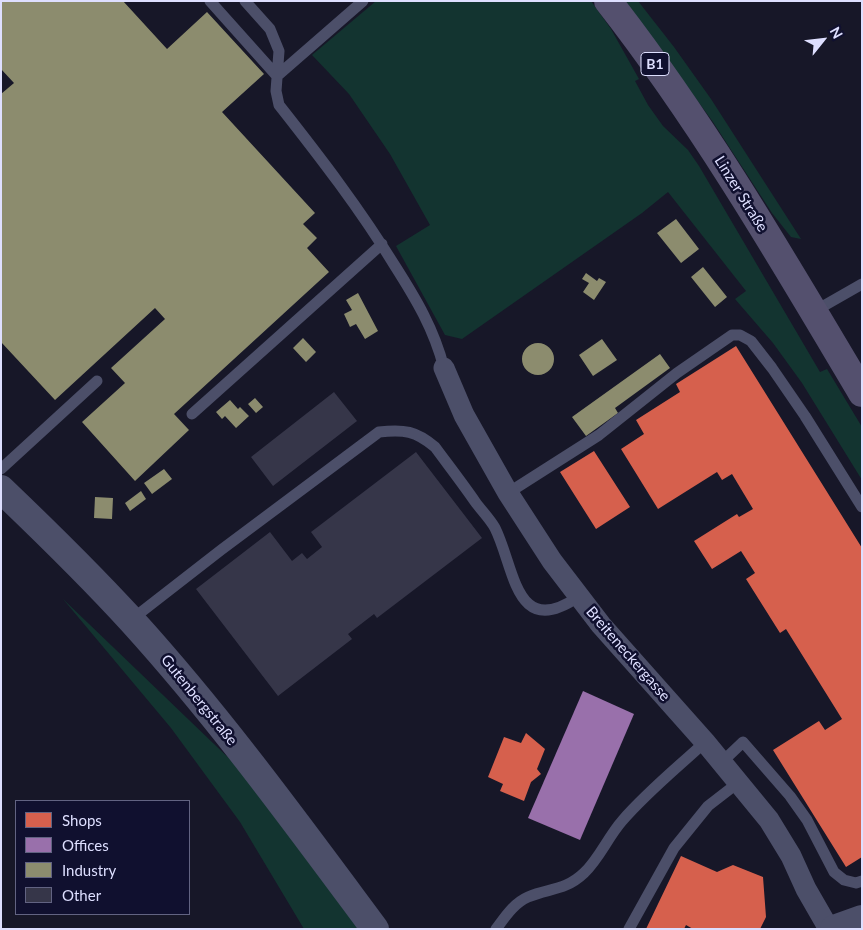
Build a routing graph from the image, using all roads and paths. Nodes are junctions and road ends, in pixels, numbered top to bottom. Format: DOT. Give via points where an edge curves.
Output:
graph roads {
  1 [pos="210,1"];
  2 [pos="245,1"];
  3 [pos="364,1"];
  4 [pos="608,1"];
  5 [pos="277,76"];
  6 [pos="382,244"];
  7 [pos="862,284"];
  8 [pos="813,312"];
  9 [pos="444,368"];
  10 [pos="98,381"];
  11 [pos="862,394"];
  12 [pos="192,414"];
  13 [pos="1,469"];
  14 [pos="1,489"];
  15 [pos="508,493"];
  16 [pos="862,507"];
  17 [pos="578,597"];
  18 [pos="131,620"];
  19 [pos="705,742"];
  20 [pos="722,762"];
  21 [pos="739,782"];
  22 [pos="862,881"];
  23 [pos="862,919"];
  24 [pos="375,929"];
  25 [pos="496,929"];
  26 [pos="629,929"];
  27 [pos="829,929"];
  28 [pos="834,929"];
  1 -- 5 [label="lane"];
  2 -- 5 [label="lane" via="270,29 279,51"];
  3 -- 5 [label="lane"];
  4 -- 8 [label="main road, Linzer Straße / B1" via="699,129"];
  5 -- 6 [label="lane" via="279,105"];
  6 -- 9 [label="lane" via="432,329"];
  6 -- 12 [label="lane"];
  7 -- 8 [label="lane"];
  8 -- 11 [label="main road, Linzer Straße / B1"];
  9 -- 15 [label="street, Breiteneckergasse" via="464,415"];
  10 -- 13 [label="lane"];
  14 -- 18 [label="street, Gutenbergstraße"];
  15 -- 16 [label="lane" via="599,435 677,373 732,335 740,335 751,341 772,368"];
  15 -- 17 [label="street, Breiteneckergasse"];
  17 -- 18 [label="lane" via="565,606 545,612 531,606 519,593 494,528 435,447 423,437 400,430 379,432"];
  17 -- 19 [label="street, Breiteneckergasse"];
  18 -- 24 [label="street, Gutenbergstraße" via="214,717"];
  19 -- 20 [label="street, Breiteneckergasse"];
  19 -- 25 [label="lane" via="641,800 585,872 571,883 514,905"];
  20 -- 21 [label="street, Breiteneckergasse"];
  20 -- 22 [label="lane" via="743,742 807,820 834,872 844,880"];
  21 -- 26 [label="lane" via="708,806 674,848"];
  21 -- 27 [label="street, Breiteneckergasse" via="778,834"];
  23 -- 28 [label="street"];
}
